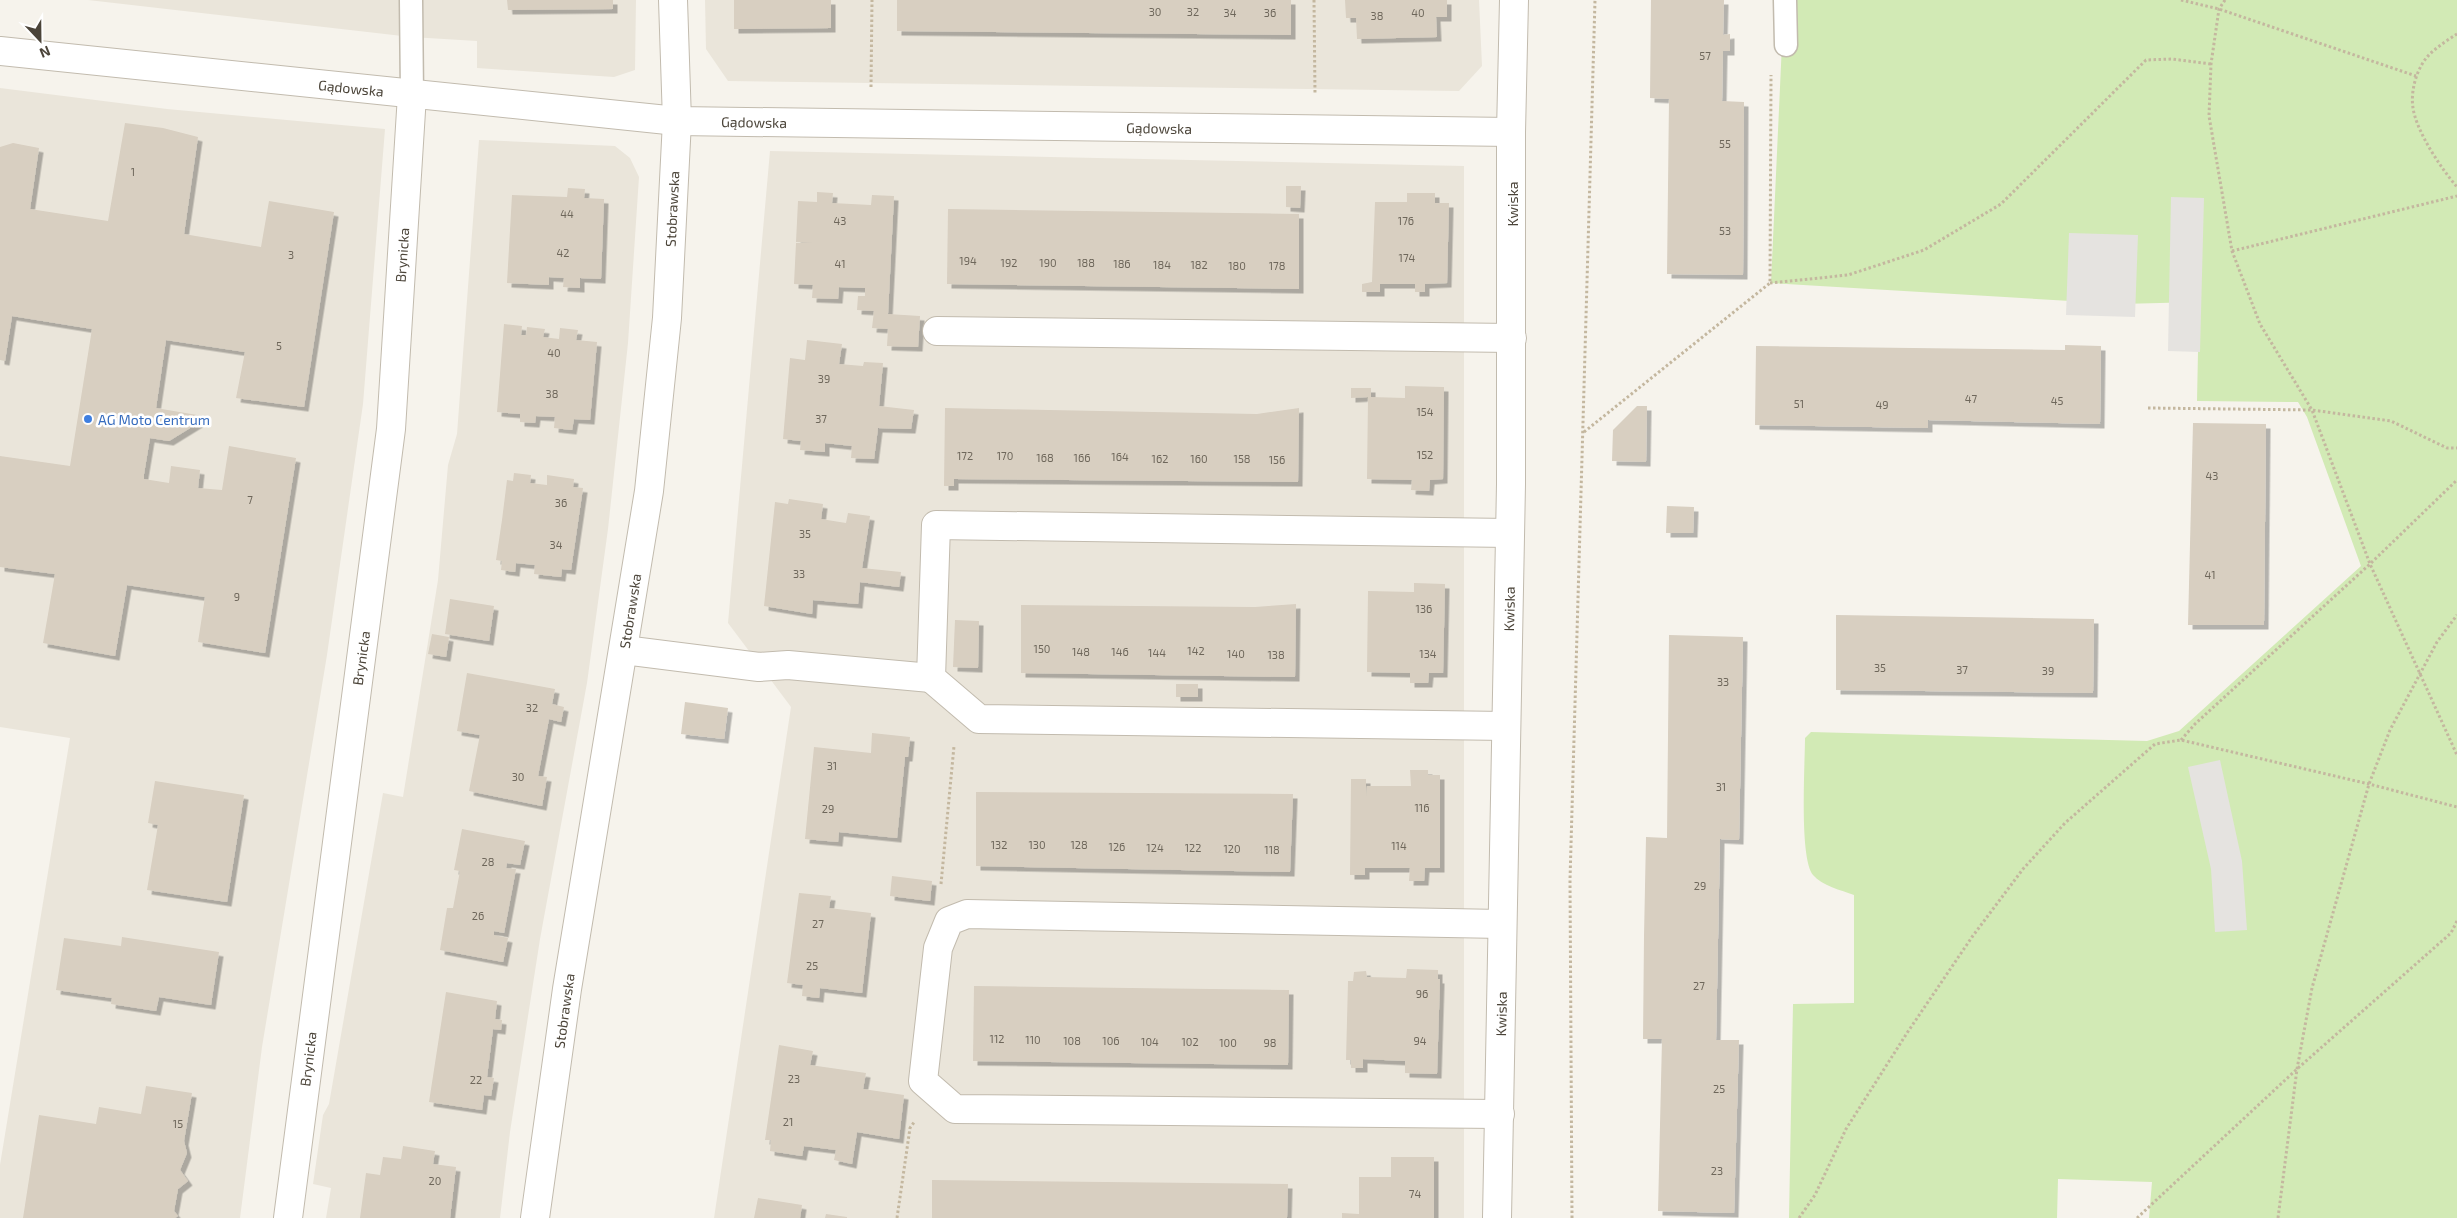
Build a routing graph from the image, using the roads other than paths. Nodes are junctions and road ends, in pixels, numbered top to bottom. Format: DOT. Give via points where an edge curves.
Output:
graph roads {
  1 [pos="411,0"];
  2 [pos="673,0"];
  3 [pos="1514,0"];
  4 [pos="1785,0"];
  5 [pos="1786,45"];
  6 [pos="0,51"];
  7 [pos="412,95"];
  8 [pos="677,121"];
  9 [pos="1511,132"];
  10 [pos="937,331"];
  11 [pos="1512,338"];
  12 [pos="1510,534"];
  13 [pos="624,650"];
  14 [pos="931,678"];
  15 [pos="1506,726"];
  16 [pos="1502,924"];
  17 [pos="1500,1114"];
  18 [pos="288,1218"];
  19 [pos="534,1218"];
  20 [pos="1497,1218"];
  1 -- 7 [label="lane"];
  2 -- 8 [label="street, Stobrawska"];
  3 -- 9 [label="street, Kwiska"];
  4 -- 5 [label="lane"];
  6 -- 7 [label="street, Gądowska"];
  7 -- 8 [label="street, Gądowska"];
  7 -- 18 [label="street, Brynicka" via="391,429"];
  8 -- 9 [label="street, Gądowska"];
  8 -- 13 [label="street, Stobrawska" via="667,318 649,491"];
  9 -- 11 [label="street, Kwiska"];
  10 -- 11 [label="street"];
  11 -- 12 [label="street, Kwiska"];
  12 -- 14 [label="street" via="936,525"];
  12 -- 15 [label="street, Kwiska"];
  13 -- 14 [label="street" via="759,667 788,665"];
  13 -- 19 [label="street, Stobrawska" via="567,989"];
  14 -- 15 [label="street" via="978,719"];
  15 -- 16 [label="street, Kwiska"];
  16 -- 17 [label="street, Kwiska"];
  16 -- 17 [label="street" via="967,914 949,921 938,948 923,1081 955,1109"];
  17 -- 20 [label="street, Kwiska"];
}
